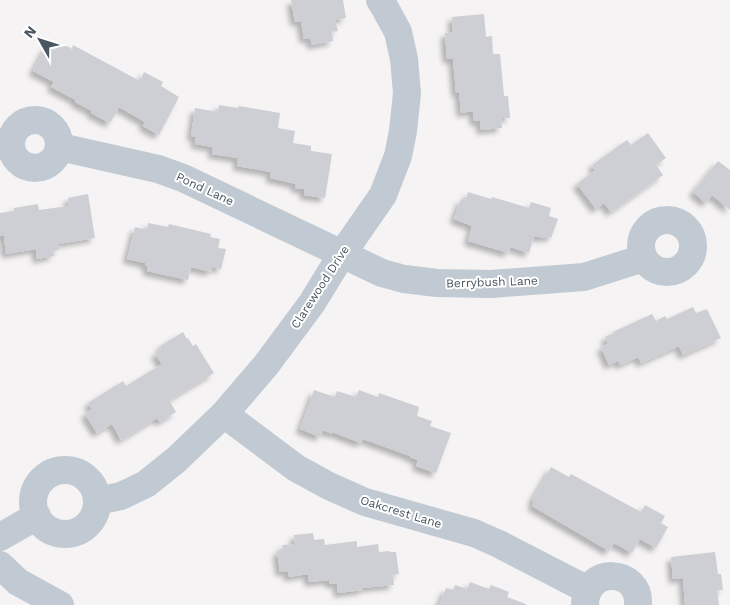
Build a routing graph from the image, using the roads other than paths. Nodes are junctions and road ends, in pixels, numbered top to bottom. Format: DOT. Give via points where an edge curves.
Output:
graph roads {
  1 [pos="380,0"];
  2 [pos="60,148"];
  3 [pos="342,254"];
  4 [pos="644,258"];
  5 [pos="224,414"];
  6 [pos="97,501"];
  7 [pos="37,516"];
  8 [pos="0,537"];
  9 [pos="0,565"];
  10 [pos="587,598"];
  11 [pos="60,605"];
  12 [pos="638,605"];
  1 -- 3 [label="street, Clarewood Drive" via="398,32 404,59 407,93 403,131 398,156 382,195"];
  2 -- 3 [label="street, Pond Lane" via="158,169 183,178"];
  3 -- 4 [label="street, Berrybush Lane" via="382,273 404,279 491,284 584,277"];
  3 -- 5 [label="street, Clarewood Drive" via="312,304"];
  5 -- 6 [label="street, Clarewood Drive" via="146,484 121,496"];
  5 -- 10 [label="street, Oakcrest Lane" via="296,468 329,486 365,502 474,533 499,544"];
  6 -- 7 [label="street" via="91,521 73,533 52,531"];
  6 -- 7 [label="street" via="95,491 83,475 58,471 44,478 38,486 34,496"];
  7 -- 8 [label="street"];
  9 -- 11 [label="street" via="18,582"];
  10 -- 12 [label="street, Oakcrest Lane" via="593,583 601,578 618,576 633,586"];
}
